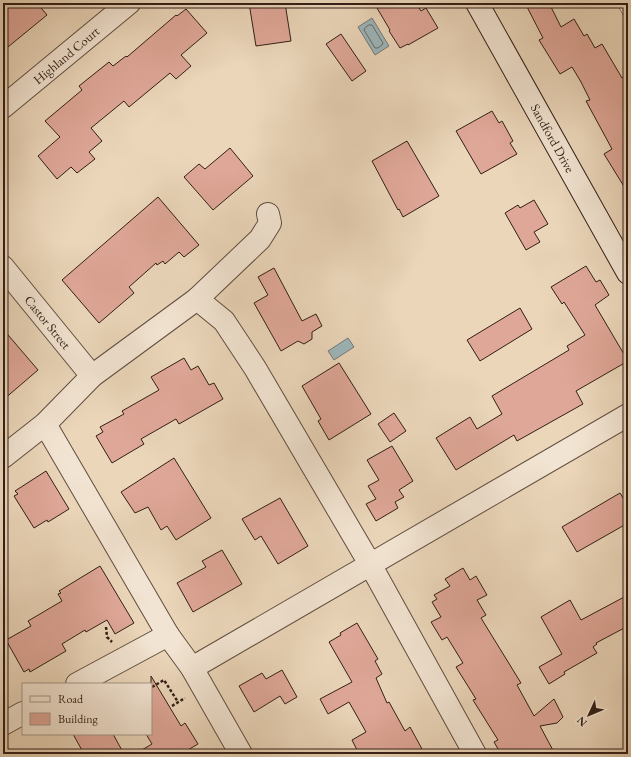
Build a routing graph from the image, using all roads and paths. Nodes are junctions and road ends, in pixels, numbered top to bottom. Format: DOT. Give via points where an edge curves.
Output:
graph roads {
  1 [pos="129,3"];
  2 [pos="477,3"];
  3 [pos="623,3"];
  4 [pos="628,12"];
  5 [pos="3,108"];
  6 [pos="268,214"];
  7 [pos="3,267"];
  8 [pos="628,274"];
  9 [pos="197,299"];
  10 [pos="92,376"];
  11 [pos="628,415"];
  12 [pos="45,424"];
  13 [pos="3,457"];
  14 [pos="370,564"];
  15 [pos="168,635"];
  16 [pos="192,668"];
  17 [pos="79,683"];
  18 [pos="152,687"];
  19 [pos="178,702"];
  20 [pos="22,714"];
  21 [pos="3,724"];
  22 [pos="241,754"];
  23 [pos="475,754"];
  1 -- 5 [label="street, Highland Court"];
  2 -- 8 [label="street, Sandford Drive"];
  3 -- 4 [label="lane"];
  6 -- 9 [label="street" via="270,223 260,239"];
  7 -- 10 [label="street, Castor Street"];
  9 -- 10 [label="street"];
  9 -- 14 [label="street" via="224,321"];
  10 -- 12 [label="street"];
  11 -- 14 [label="street"];
  12 -- 13 [label="street"];
  12 -- 15 [label="street"];
  14 -- 16 [label="street"];
  14 -- 23 [label="street"];
  15 -- 16 [label="street"];
  15 -- 17 [label="street"];
  16 -- 22 [label="street"];
  18 -- 19 [label="path" via="164,680"];
  20 -- 21 [label="street"];
}
